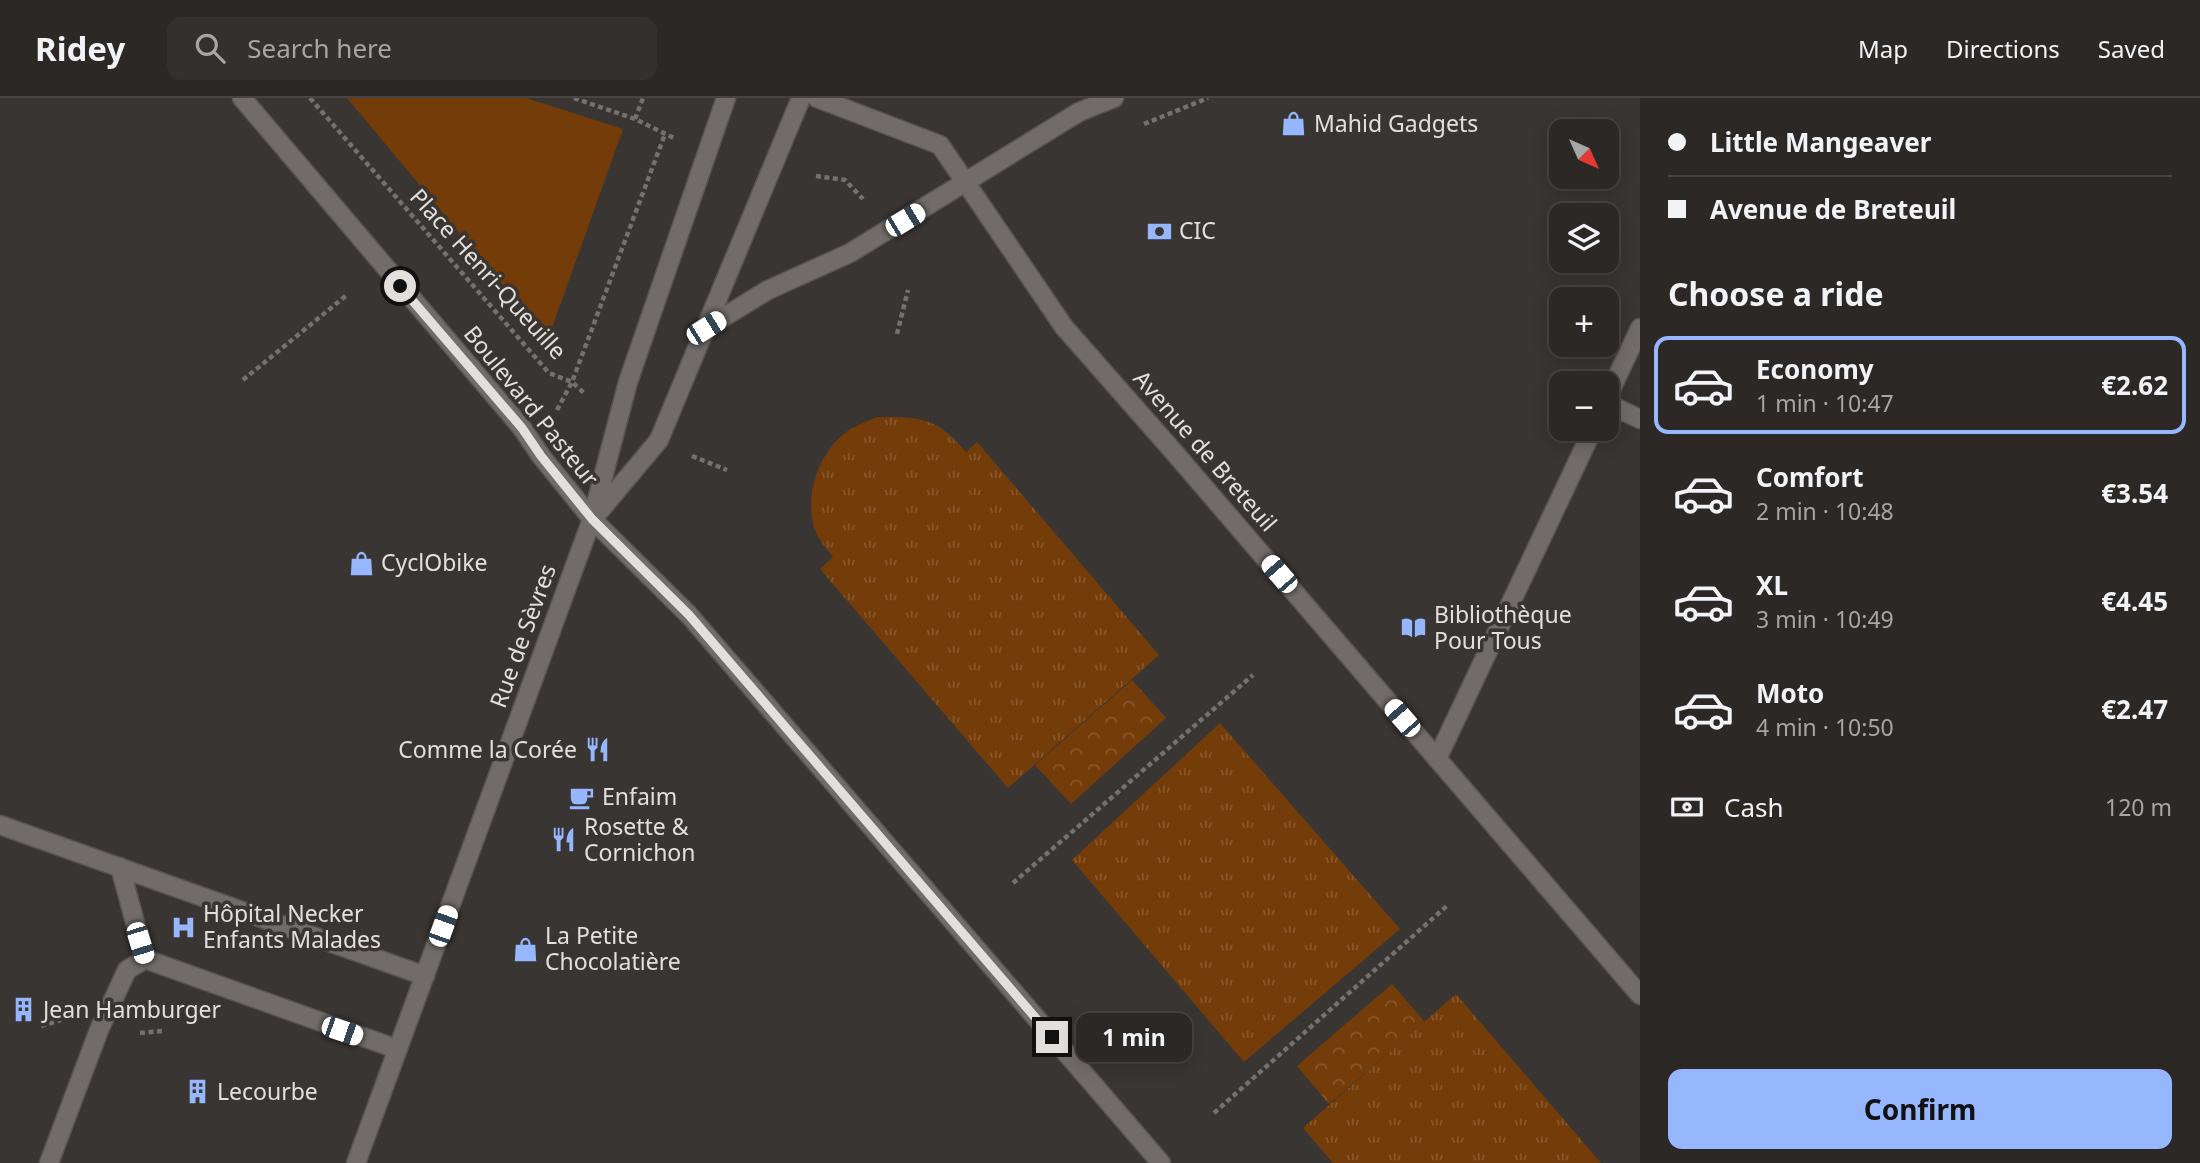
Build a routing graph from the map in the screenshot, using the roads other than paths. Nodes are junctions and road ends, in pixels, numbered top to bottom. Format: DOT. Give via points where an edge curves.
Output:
graph roads {
  1 [pos="242,98"];
  2 [pos="726,98"];
  3 [pos="801,98"];
  4 [pos="817,98"];
  5 [pos="1114,98"];
  6 [pos="966,183"];
  7 [pos="706,328"];
  8 [pos="1640,328"];
  9 [pos="1619,373"];
  10 [pos="1619,408"];
  11 [pos="1640,419"];
  12 [pos="1587,441"];
  13 [pos="592,519"];
  14 [pos="1437,760"];
  15 [pos="0,825"];
  16 [pos="120,867"];
  17 [pos="145,959"];
  18 [pos="425,976"];
  19 [pos="1640,995"];
  20 [pos="397,1049"];
  21 [pos="49,1163"];
  22 [pos="356,1163"];
  23 [pos="1161,1163"];
  1 -- 13 [label="street, Boulevard Pasteur" via="522,428"];
  2 -- 13 [label="street, Rue de Sèvres" via="628,382"];
  3 -- 7 [label="street, Rue de Sèvres"];
  4 -- 6 [label="street, Avenue de Breteuil" via="940,145"];
  5 -- 6 [label="street" via="1079,112"];
  6 -- 7 [label="street" via="850,253 768,290"];
  6 -- 14 [label="street, Avenue de Breteuil" via="1064,327"];
  7 -- 13 [label="street, Rue de Sèvres" via="659,440"];
  8 -- 9 [label="street"];
  10 -- 11 [label="street"];
  12 -- 14 [label="street"];
  13 -- 18 [label="street, Rue de Sèvres"];
  13 -- 23 [label="street" via="689,615"];
  14 -- 19 [label="street, Avenue de Breteuil"];
  15 -- 16 [label="street"];
  16 -- 17 [label="street"];
  16 -- 18 [label="street"];
  17 -- 20 [label="street"];
  17 -- 21 [label="street" via="127,971 99,1030"];
  18 -- 20 [label="street, Rue de Sèvres"];
  20 -- 22 [label="street, Rue de Sèvres"];
}
